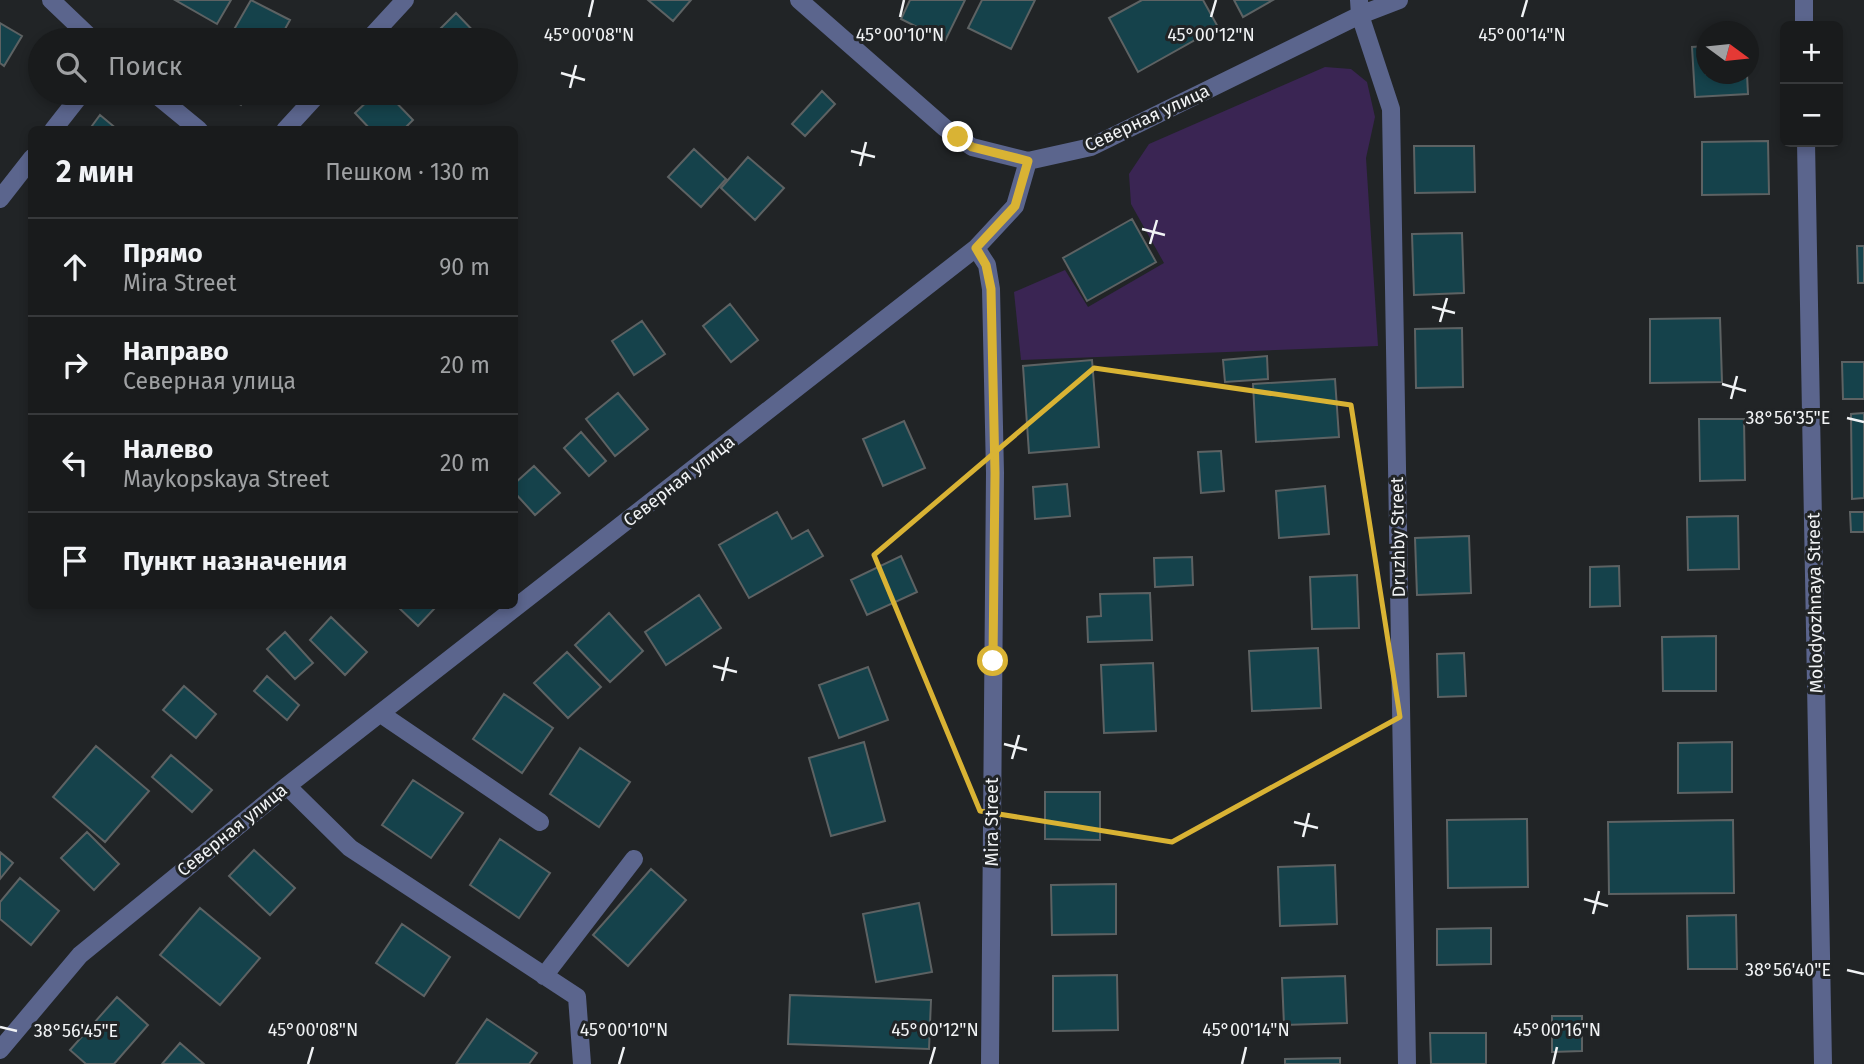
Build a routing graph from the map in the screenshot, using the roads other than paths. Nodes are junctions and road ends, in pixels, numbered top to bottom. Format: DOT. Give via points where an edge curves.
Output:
graph roads {
  1 [pos="51,0"];
  2 [pos="405,0"];
  3 [pos="799,0"];
  4 [pos="1399,0"];
  5 [pos="1804,0"];
  6 [pos="1359,7"];
  7 [pos="1804,21"];
  8 [pos="80,28"];
  9 [pos="379,28"];
  10 [pos="73,105"];
  11 [pos="169,105"];
  12 [pos="308,105"];
  13 [pos="56,126"];
  14 [pos="194,126"];
  15 [pos="289,126"];
  16 [pos="1806,147"];
  17 [pos="1028,161"];
  18 [pos="28,163"];
  19 [pos="0,199"];
  20 [pos="976,248"];
  21 [pos="518,607"];
  22 [pos="515,609"];
  23 [pos="381,714"];
  24 [pos="287,786"];
  25 [pos="540,822"];
  26 [pos="634,859"];
  27 [pos="544,976"];
  28 [pos="0,1050"];
  29 [pos="582,1064"];
  30 [pos="990,1064"];
  31 [pos="1408,1064"];
  32 [pos="1823,1064"];
  1 -- 8 [label="street"];
  2 -- 9 [label="street"];
  3 -- 17 [label="street" via="972,147"];
  4 -- 6 [label="street, Северная улица"];
  5 -- 7 [label="street"];
  6 -- 17 [label="street, Северная улица" via="1091,147"];
  6 -- 31 [label="street, Druzhby Street" via="1391,109"];
  10 -- 13 [label="street"];
  11 -- 14 [label="street"];
  12 -- 15 [label="street"];
  16 -- 32 [label="street, Molodyozhnaya Street"];
  17 -- 20 [label="street, Северная улица" via="1015,206"];
  18 -- 19 [label="street"];
  20 -- 21 [label="street, Северная улица"];
  20 -- 30 [label="street, Mira Street" via="986,265 991,289 995,473"];
  22 -- 23 [label="street, Северная улица"];
  23 -- 24 [label="street, Северная улица"];
  23 -- 25 [label="street"];
  24 -- 27 [label="street" via="350,848"];
  24 -- 28 [label="street, Северная улица" via="80,955"];
  26 -- 27 [label="street"];
  27 -- 29 [label="street" via="577,997"];
}
